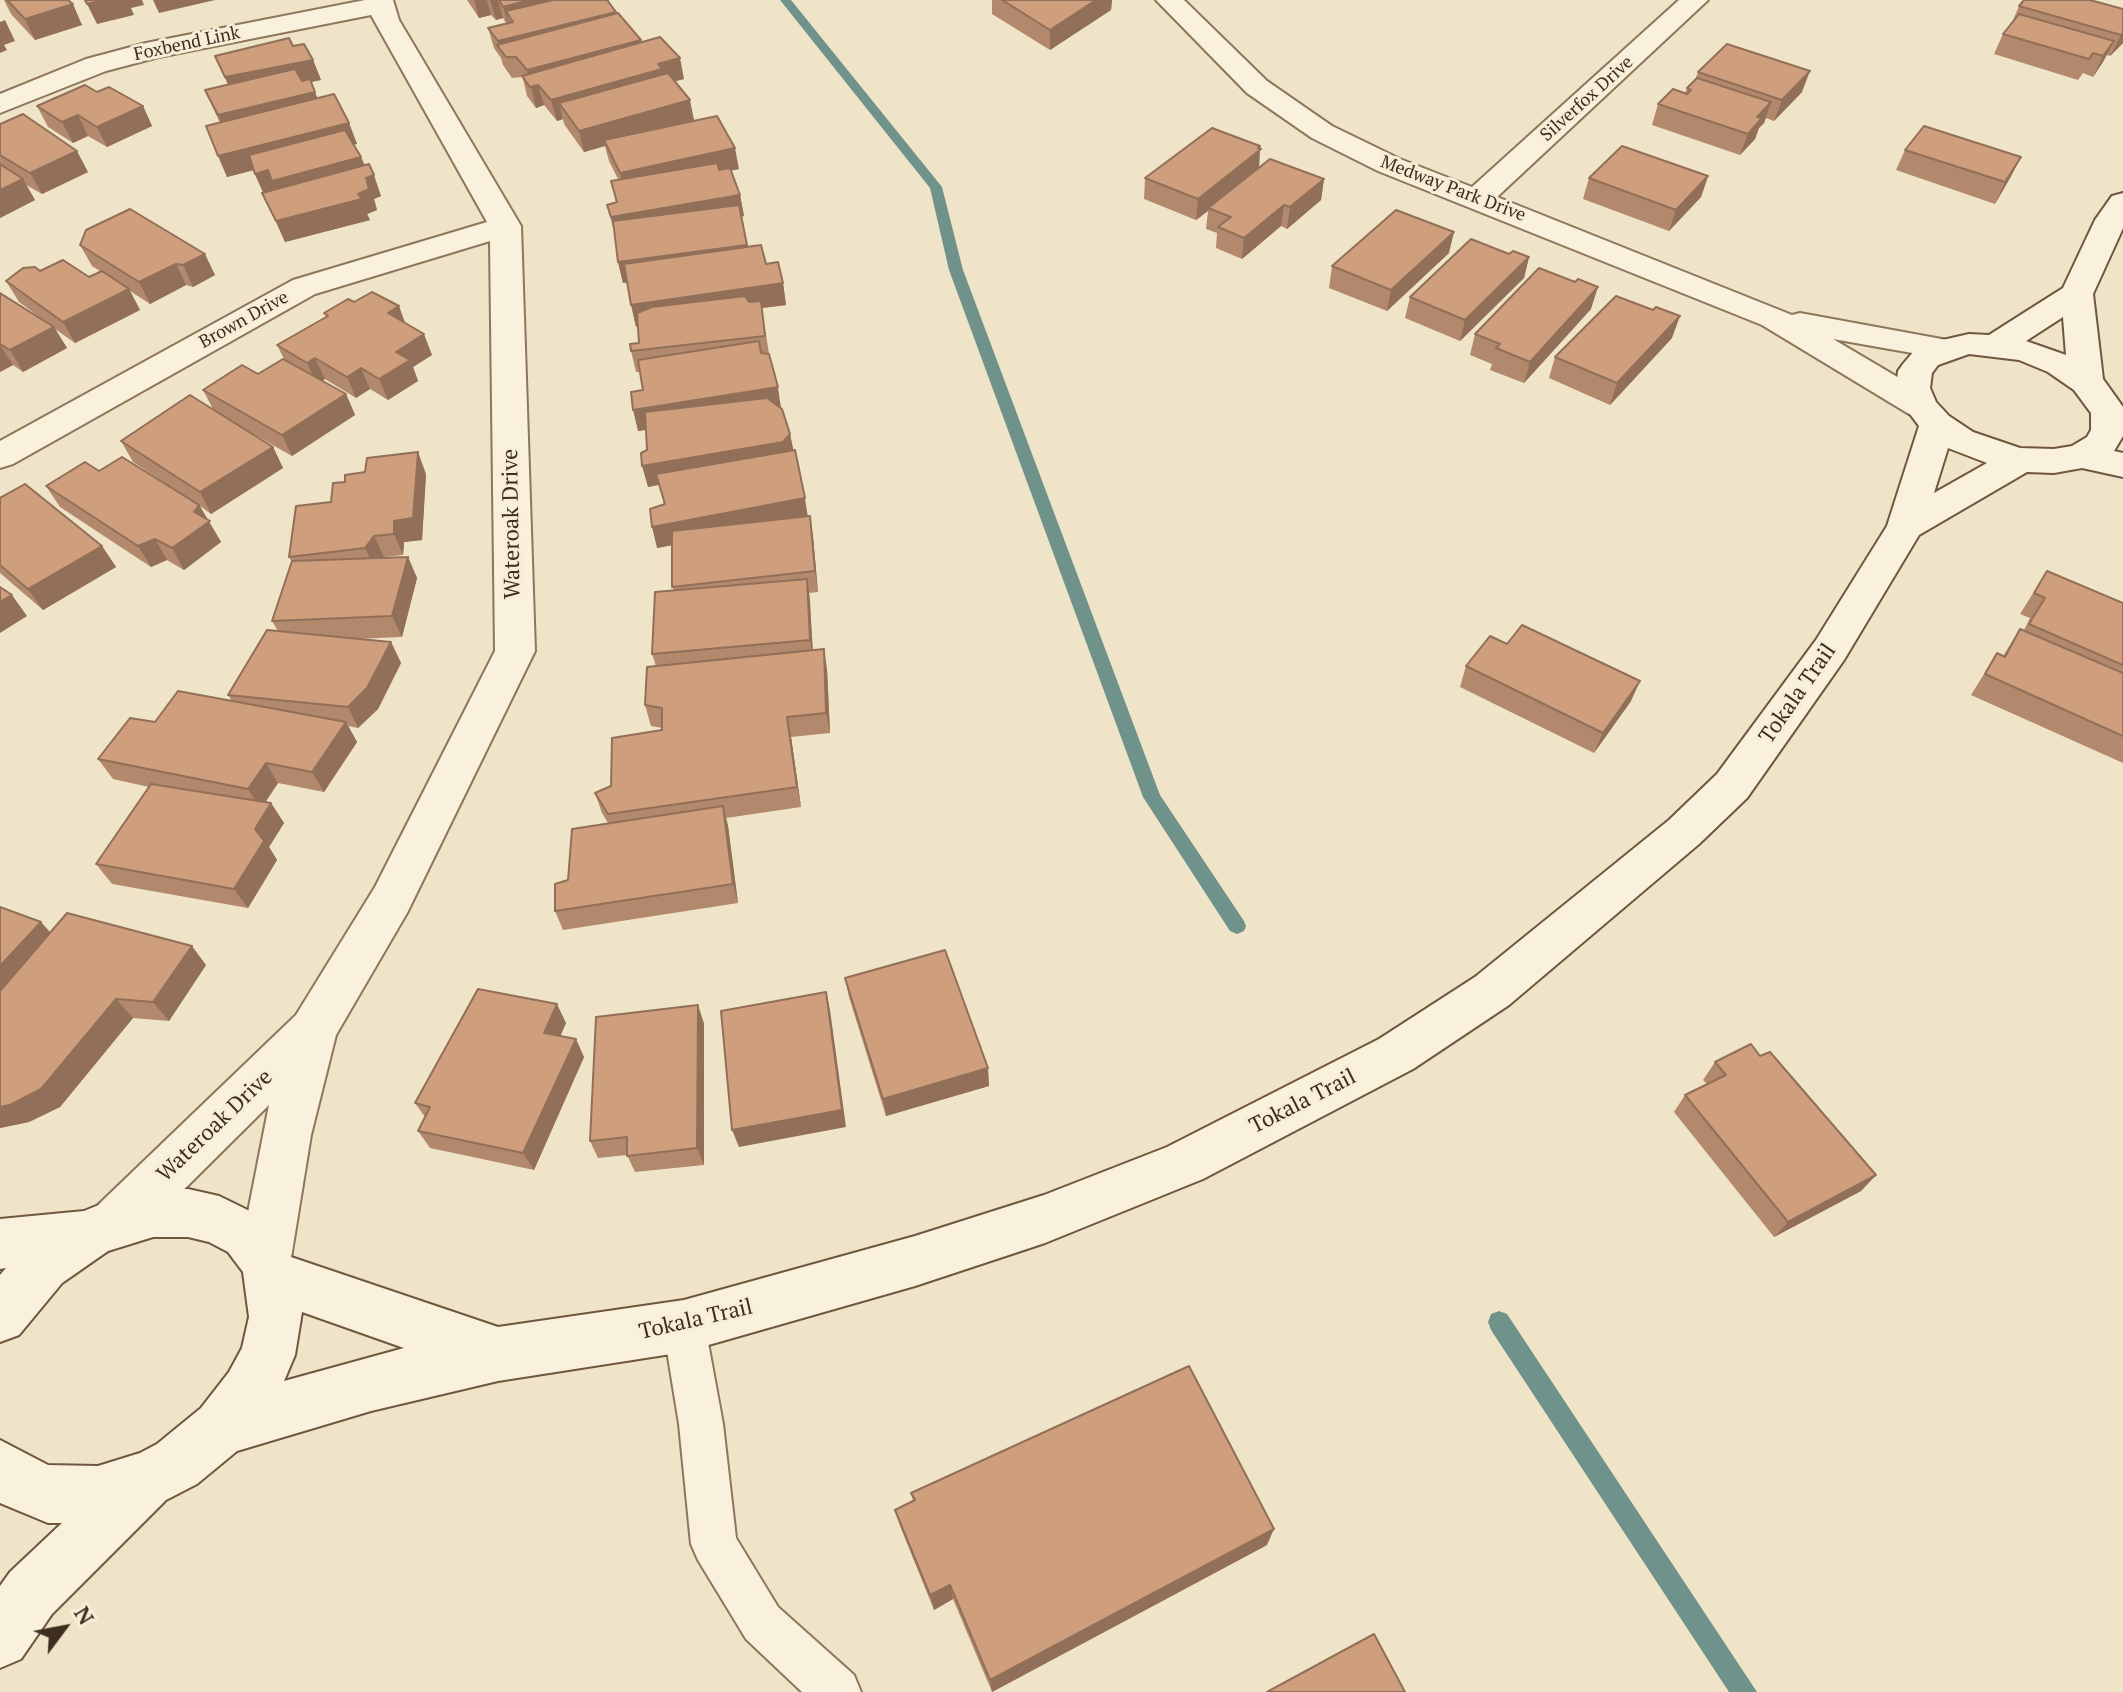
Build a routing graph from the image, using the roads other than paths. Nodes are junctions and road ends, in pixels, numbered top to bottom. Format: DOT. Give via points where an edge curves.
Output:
graph roads {
  1 [pos="1169,0"];
  2 [pos="1695,0"];
  3 [pos="380,2"];
  4 [pos="0,104"];
  5 [pos="1478,198"];
  6 [pos="2123,202"];
  7 [pos="505,226"];
  8 [pos="2077,294"];
  9 [pos="1774,318"];
  10 [pos="1996,345"];
  11 [pos="1946,349"];
  12 [pos="2086,382"];
  13 [pos="1929,415"];
  14 [pos="2116,417"];
  15 [pos="0,456"];
  16 [pos="2082,456"];
  17 [pos="2020,460"];
  18 [pos="2123,465"];
  19 [pos="1906,526"];
  20 [pos="313,1030"];
  21 [pos="103,1228"];
  22 [pos="0,1244"];
  23 [pos="268,1267"];
  24 [pos="0,1316"];
  25 [pos="684,1326"];
  26 [pos="498,1354"];
  27 [pos="221,1428"];
  28 [pos="0,1468"];
  29 [pos="151,1478"];
  30 [pos="0,1638"];
  31 [pos="837,1692"];
  1 -- 5 [label="street, Medway Park Drive" via="1257,87 1322,132 1389,165"];
  2 -- 5 [label="street, Silverfox Drive"];
  3 -- 4 [label="street, Foxbend Link" via="96,65"];
  3 -- 7 [label="street, Wateroak Drive"];
  5 -- 9 [label="street, Medway Park Drive"];
  6 -- 8 [label="street"];
  7 -- 15 [label="street, Brown Drive" via="304,287"];
  7 -- 20 [label="street, Wateroak Drive" via="515,651 391,900"];
  8 -- 10 [label="street"];
  8 -- 12 [label="street"];
  9 -- 11 [label="street, Medway Park Drive"];
  9 -- 13 [label="street, Medway Park Drive"];
  10 -- 11 [label="street"];
  10 -- 12 [label="street" via="2029,352"];
  11 -- 13 [label="street" via="1926,358 1915,371 1913,388"];
  12 -- 14 [label="street"];
  13 -- 17 [label="street, Medway Park Drive" via="1960,440"];
  13 -- 19 [label="street, Tokala Trail"];
  14 -- 16 [label="street" via="2100,445"];
  16 -- 17 [label="street"];
  16 -- 18 [label="street"];
  17 -- 19 [label="street, Tokala Trail"];
  19 -- 25 [label="street, Tokala Trail" via="1830,650 1732,786 1492,991 1396,1054 1185,1163 1045,1219"];
  20 -- 21 [label="street, Wateroak Drive"];
  20 -- 23 [label="street, Wateroak Drive" via="286,1135"];
  21 -- 22 [label="street"];
  21 -- 23 [label="street" via="153,1213 204,1216 246,1235"];
  21 -- 24 [label="street" via="43,1265"];
  23 -- 26 [label="street, Tokala Trail"];
  23 -- 27 [label="street, Wateroak Drive" via="276,1317 268,1355 249,1392"];
  25 -- 26 [label="street, Tokala Trail"];
  25 -- 31 [label="lane" via="714,1544 762,1623"];
  26 -- 27 [label="street, Tokala Trail" via="371,1383"];
  27 -- 29 [label="street"];
  28 -- 29 [label="street" via="7,1477 48,1494 98,1495"];
  29 -- 30 [label="street" via="31,1593"];
}
